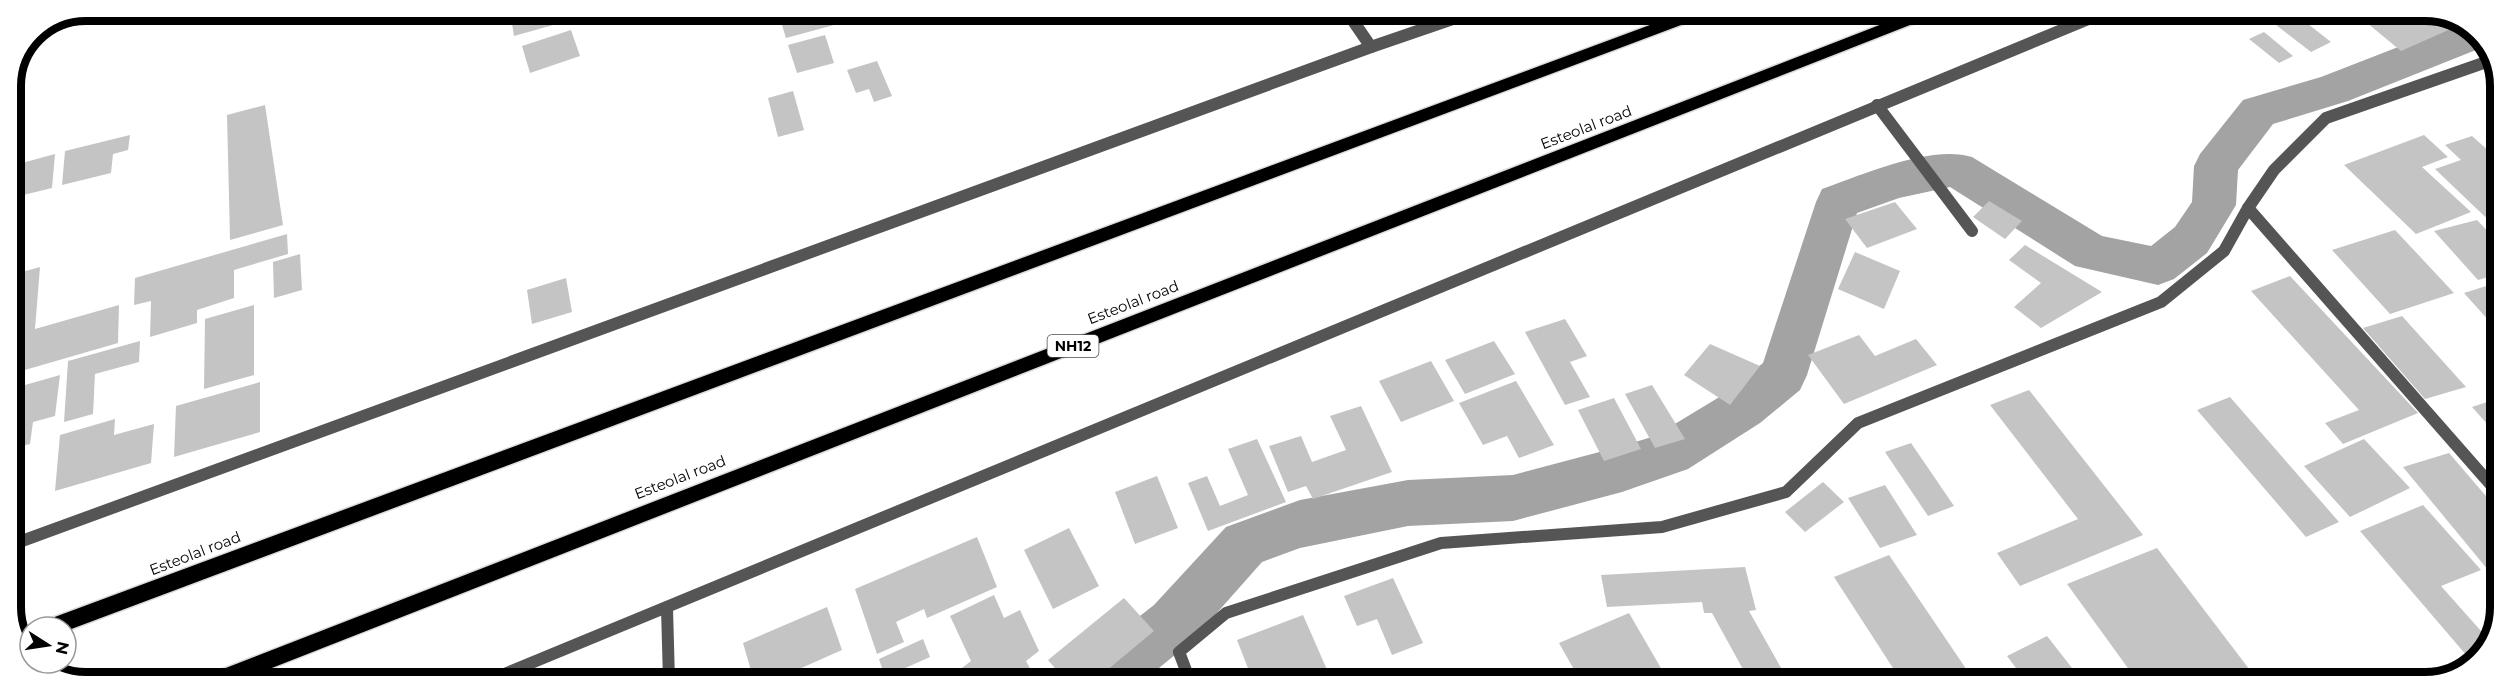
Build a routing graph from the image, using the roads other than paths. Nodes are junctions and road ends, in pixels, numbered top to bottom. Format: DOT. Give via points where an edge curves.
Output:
graph roads {
  1 [pos="1353,21"];
  2 [pos="1446,21"];
  3 [pos="1676,21"];
  4 [pos="1905,21"];
  5 [pos="2083,21"];
  6 [pos="1371,46"];
  7 [pos="2485,62"];
  8 [pos="1877,105"];
  9 [pos="2248,208"];
  10 [pos="1972,231"];
  11 [pos="2490,484"];
  12 [pos="21,541"];
  13 [pos="667,608"];
  14 [pos="78,617"];
  15 [pos="238,672"];
  16 [pos="510,672"];
  17 [pos="669,672"];
  18 [pos="1187,672"];
  1 -- 6 [label="street"];
  2 -- 6 [label="street"];
  3 -- 14 [label="highway, Esteolal road"];
  4 -- 15 [label="highway, Esteolal road / NH12"];
  5 -- 8 [label="street"];
  6 -- 12 [label="street"];
  7 -- 9 [label="street" via="2326,118 2274,170"];
  8 -- 10 [label="street"];
  8 -- 13 [label="street"];
  9 -- 11 [label="street"];
  9 -- 18 [label="street" via="2224,251 2161,302 1858,423 1786,492 1662,527 1441,543 1226,613 1179,652"];
  13 -- 16 [label="street"];
  13 -- 17 [label="street"];
}
